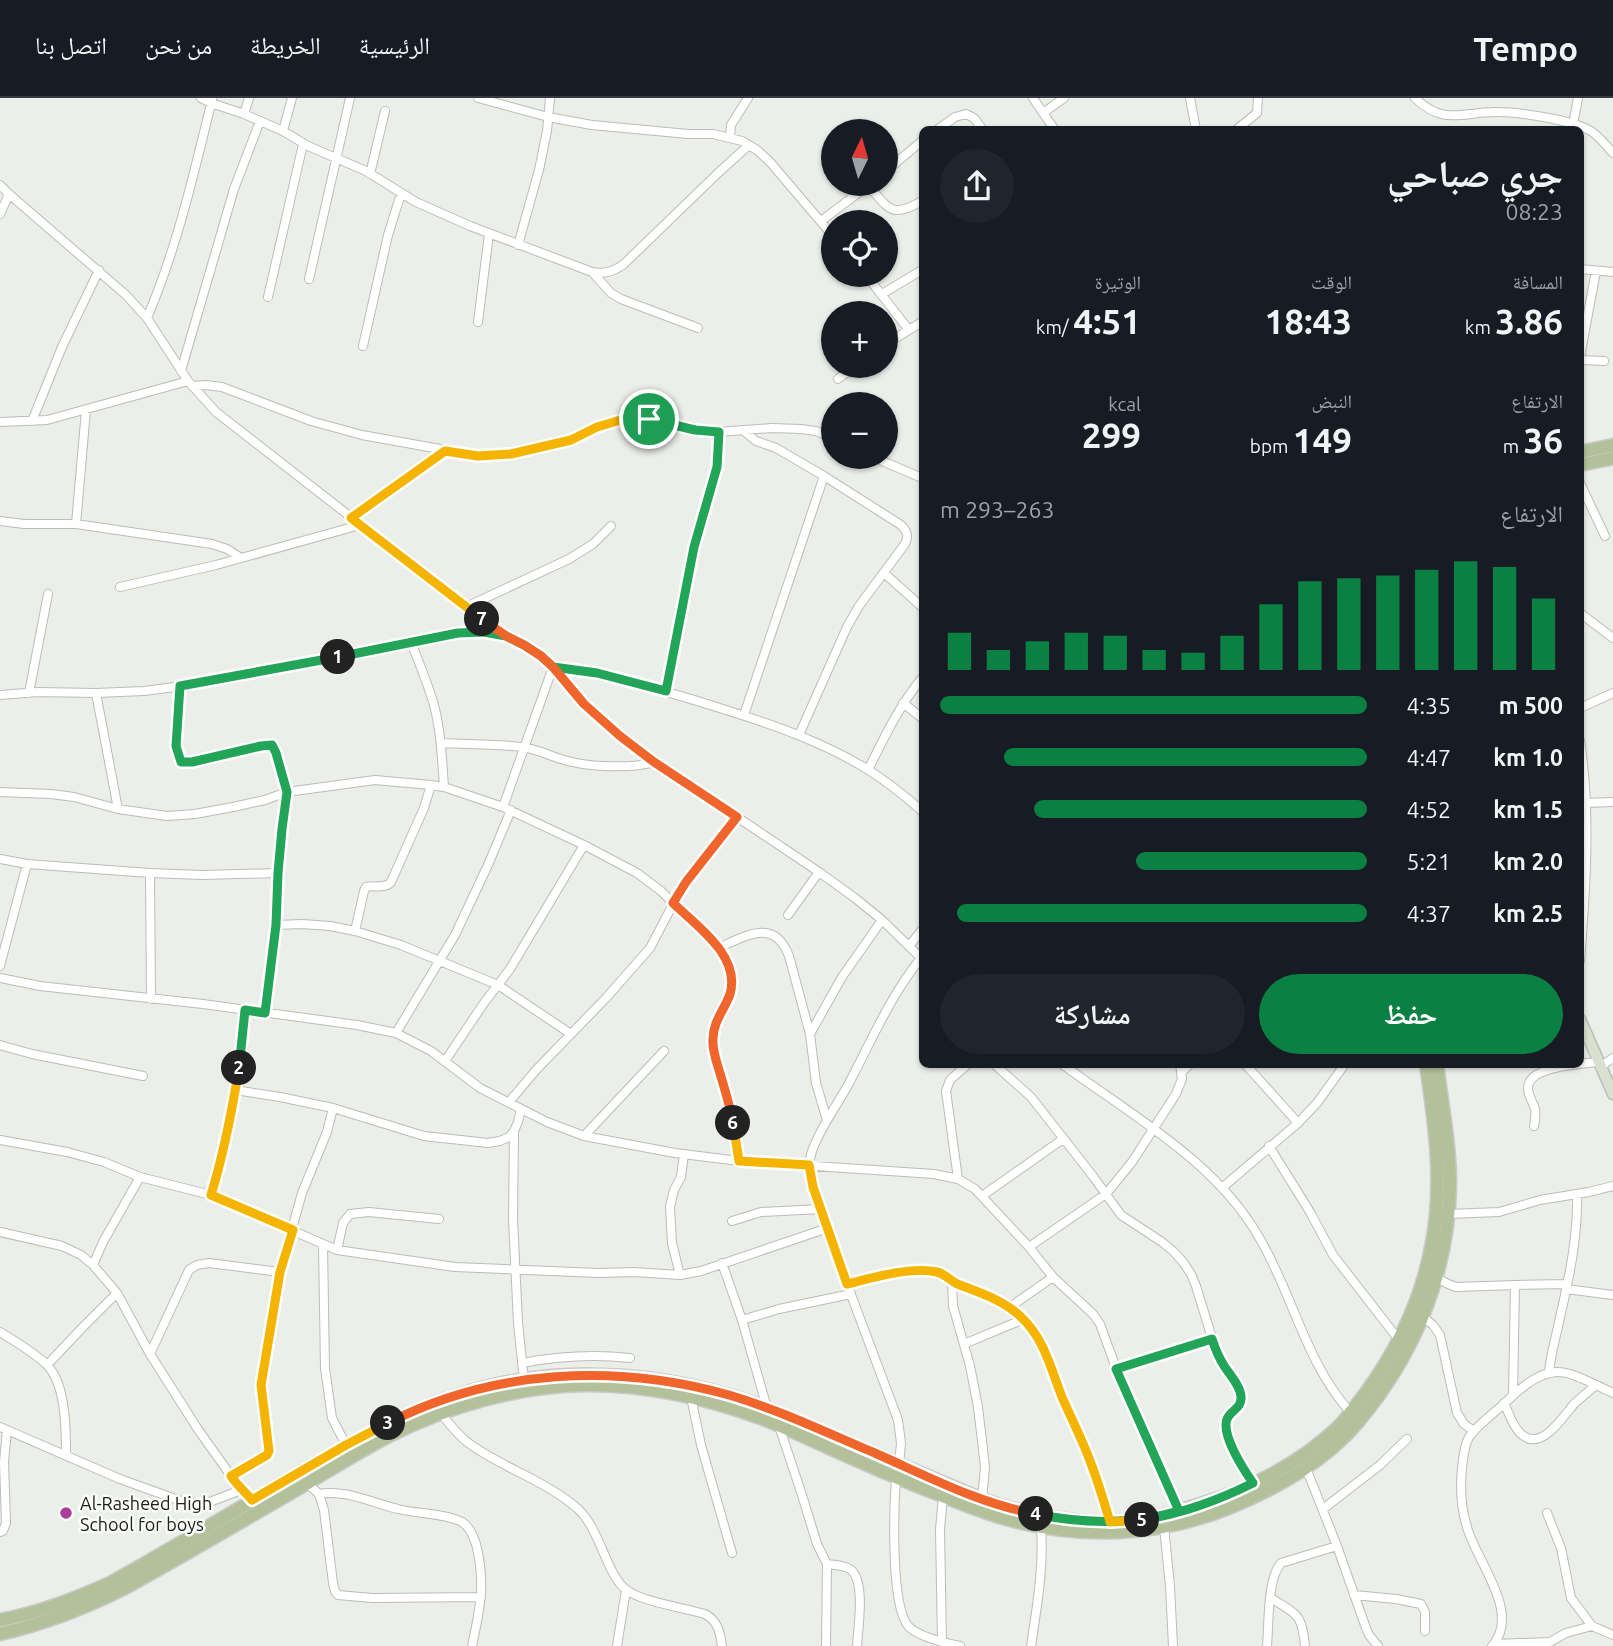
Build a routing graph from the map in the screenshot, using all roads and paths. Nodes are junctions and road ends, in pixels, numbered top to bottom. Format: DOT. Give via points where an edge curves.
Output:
graph roads {
  1 [pos="201,98"];
  2 [pos="249,98"];
  3 [pos="292,98"];
  4 [pos="350,98"];
  5 [pos="478,98"];
  6 [pos="550,98"];
  7 [pos="748,98"];
  8 [pos="1033,98"];
  9 [pos="1064,98"];
  10 [pos="1190,98"];
  11 [pos="1258,98"];
  12 [pos="1415,98"];
  13 [pos="1578,98"];
  14 [pos="211,101"];
  15 [pos="384,111"];
  16 [pos="1043,113"];
  17 [pos="244,114"];
  18 [pos="548,117"];
  19 [pos="260,121"];
  20 [pos="943,126"];
  21 [pos="980,126"];
  22 [pos="1052,126"];
  23 [pos="1195,126"];
  24 [pos="1240,126"];
  25 [pos="1568,126"];
  26 [pos="1572,126"];
  27 [pos="1584,128"];
  28 [pos="284,131"];
  29 [pos="730,137"];
  30 [pos="303,144"];
  31 [pos="919,144"];
  32 [pos="749,145"];
  33 [pos="1613,153"];
  34 [pos="336,158"];
  35 [pos="898,161"];
  36 [pos="370,174"];
  37 [pos="0,185"];
  38 [pos="9,194"];
  39 [pos="403,194"];
  40 [pos="853,196"];
  41 [pos="880,196"];
  42 [pos="919,202"];
  43 [pos="835,210"];
  44 [pos="0,215"];
  45 [pos="821,221"];
  46 [pos="489,234"];
  47 [pos="518,245"];
  48 [pos="99,270"];
  49 [pos="1584,270"];
  50 [pos="1596,271"];
  51 [pos="592,272"];
  52 [pos="919,272"];
  53 [pos="1613,272"];
  54 [pos="309,279"];
  55 [pos="876,287"];
  56 [pos="882,294"];
  57 [pos="268,297"];
  58 [pos="147,318"];
  59 [pos="478,322"];
  60 [pos="919,324"];
  61 [pos="698,328"];
  62 [pos="909,330"];
  63 [pos="898,337"];
  64 [pos="1584,337"];
  65 [pos="363,346"];
  66 [pos="1584,359"];
  67 [pos="1604,361"];
  68 [pos="181,371"];
  69 [pos="190,384"];
  70 [pos="86,410"];
  71 [pos="32,421"];
  72 [pos="0,422"];
  73 [pos="744,431"];
  74 [pos="719,432"];
  75 [pos="821,433"];
  76 [pos="1613,446"];
  77 [pos="445,451"];
  78 [pos="1584,451"];
  79 [pos="1613,458"];
  80 [pos="1584,464"];
  81 [pos="898,468"];
  82 [pos="824,476"];
  83 [pos="919,477"];
  84 [pos="1584,491"];
  85 [pos="351,518"];
  86 [pos="0,521"];
  87 [pos="76,524"];
  88 [pos="360,525"];
  89 [pos="611,526"];
  90 [pos="1605,536"];
  91 [pos="241,558"];
  92 [pos="884,573"];
  93 [pos="120,587"];
  94 [pos="48,594"];
  95 [pos="919,604"];
  96 [pos="466,607"];
  97 [pos="1584,616"];
  98 [pos="506,636"];
  99 [pos="1613,638"];
  100 [pos="411,642"];
  101 [pos="553,667"];
  102 [pos="919,682"];
  103 [pos="180,686"];
  104 [pos="666,691"];
  105 [pos="29,693"];
  106 [pos="96,693"];
  107 [pos="1613,693"];
  108 [pos="0,695"];
  109 [pos="903,703"];
  110 [pos="1584,706"];
  111 [pos="744,716"];
  112 [pos="919,716"];
  113 [pos="799,735"];
  114 [pos="441,743"];
  115 [pos="524,748"];
  116 [pos="654,762"];
  117 [pos="868,770"];
  118 [pos="1584,782"];
  119 [pos="431,785"];
  120 [pos="444,787"];
  121 [pos="0,792"];
  122 [pos="287,792"];
  123 [pos="1613,802"];
  124 [pos="1586,803"];
  125 [pos="118,809"];
  126 [pos="507,809"];
  127 [pos="919,809"];
  128 [pos="737,817"];
  129 [pos="584,845"];
  130 [pos="0,859"];
  131 [pos="27,864"];
  132 [pos="819,872"];
  133 [pos="150,873"];
  134 [pos="278,873"];
  135 [pos="673,903"];
  136 [pos="1584,904"];
  137 [pos="788,915"];
  138 [pos="882,920"];
  139 [pos="276,925"];
  140 [pos="355,931"];
  141 [pos="919,934"];
  142 [pos="909,946"];
  143 [pos="718,948"];
  144 [pos="919,956"];
  145 [pos="439,961"];
  146 [pos="919,963"];
  147 [pos="0,966"];
  148 [pos="1,982"];
  149 [pos="498,985"];
  150 [pos="151,999"];
  151 [pos="245,1010"];
  152 [pos="265,1013"];
  153 [pos="1584,1028"];
  154 [pos="396,1033"];
  155 [pos="571,1034"];
  156 [pos="810,1034"];
  157 [pos="0,1045"];
  158 [pos="664,1051"];
  159 [pos="1613,1058"];
  160 [pos="445,1061"];
  161 [pos="1599,1064"];
  162 [pos="1584,1066"];
  163 [pos="964,1068"];
  164 [pos="998,1068"];
  165 [pos="1068,1068"];
  166 [pos="1181,1068"];
  167 [pos="1249,1068"];
  168 [pos="1342,1068"];
  169 [pos="1427,1068"];
  170 [pos="1560,1068"];
  171 [pos="143,1076"];
  172 [pos="1435,1089"];
  173 [pos="235,1090"];
  174 [pos="1613,1094"];
  175 [pos="509,1102"];
  176 [pos="333,1108"];
  177 [pos="521,1109"];
  178 [pos="827,1120"];
  179 [pos="1298,1123"];
  180 [pos="1534,1126"];
  181 [pos="1154,1129"];
  182 [pos="514,1131"];
  183 [pos="584,1136"];
  184 [pos="1063,1139"];
  185 [pos="0,1140"];
  186 [pos="1269,1146"];
  187 [pos="684,1154"];
  188 [pos="739,1161"];
  189 [pos="809,1165"];
  190 [pos="141,1177"];
  191 [pos="958,1179"];
  192 [pos="1613,1186"];
  193 [pos="1223,1187"];
  194 [pos="1577,1194"];
  195 [pos="211,1195"];
  196 [pos="1106,1195"];
  197 [pos="982,1196"];
  198 [pos="821,1209"];
  199 [pos="1448,1214"];
  200 [pos="439,1219"];
  201 [pos="732,1221"];
  202 [pos="828,1228"];
  203 [pos="293,1230"];
  204 [pos="0,1232"];
  205 [pos="323,1245"];
  206 [pos="1029,1247"];
  207 [pos="337,1250"];
  208 [pos="722,1263"];
  209 [pos="93,1265"];
  210 [pos="516,1271"];
  211 [pos="280,1272"];
  212 [pos="680,1275"];
  213 [pos="1054,1277"];
  214 [pos="1437,1278"];
  215 [pos="952,1282"];
  216 [pos="847,1284"];
  217 [pos="1515,1285"];
  218 [pos="1567,1287"];
  219 [pos="117,1293"];
  220 [pos="850,1294"];
  221 [pos="1613,1295"];
  222 [pos="1010,1307"];
  223 [pos="1423,1317"];
  224 [pos="1024,1319"];
  225 [pos="743,1320"];
  226 [pos="0,1332"];
  227 [pos="1212,1339"];
  228 [pos="1399,1340"];
  229 [pos="964,1344"];
  230 [pos="150,1354"];
  231 [pos="630,1358"];
  232 [pos="522,1363"];
  233 [pos="47,1365"];
  234 [pos="1116,1369"];
  235 [pos="1549,1372"];
  236 [pos="524,1380"];
  237 [pos="1596,1385"];
  238 [pos="1613,1393"];
  239 [pos="1513,1395"];
  240 [pos="691,1397"];
  241 [pos="1504,1404"];
  242 [pos="767,1408"];
  243 [pos="1351,1413"];
  244 [pos="441,1414"];
  245 [pos="779,1426"];
  246 [pos="3,1429"];
  247 [pos="1474,1431"];
  248 [pos="1407,1439"];
  249 [pos="346,1445"];
  250 [pos="1318,1452"];
  251 [pos="66,1455"];
  252 [pos="2,1462"];
  253 [pos="1306,1468"];
  254 [pos="897,1470"];
  255 [pos="231,1476"];
  256 [pos="307,1483"];
  257 [pos="1253,1483"];
  258 [pos="241,1490"];
  259 [pos="319,1494"];
  260 [pos="943,1496"];
  261 [pos="982,1499"];
  262 [pos="252,1500"];
  263 [pos="1323,1509"];
  264 [pos="1179,1511"];
  265 [pos="1547,1513"];
  266 [pos="1110,1522"];
  267 [pos="1041,1527"];
  268 [pos="1164,1527"];
  269 [pos="0,1532"];
  270 [pos="1337,1546"];
  271 [pos="732,1553"];
  272 [pos="827,1564"];
  273 [pos="626,1590"];
  274 [pos="1354,1595"];
  275 [pos="481,1597"];
  276 [pos="1271,1598"];
  277 [pos="0,1620"];
  278 [pos="1592,1626"];
  279 [pos="1424,1632"];
  280 [pos="0,1634"];
  281 [pos="1613,1635"];
  282 [pos="942,1642"];
  283 [pos="1494,1645"];
  284 [pos="472,1646"];
  285 [pos="617,1646"];
  286 [pos="722,1646"];
  287 [pos="826,1646"];
  288 [pos="857,1646"];
  289 [pos="960,1646"];
  290 [pos="1031,1646"];
  291 [pos="1173,1646"];
  292 [pos="1267,1646"];
  293 [pos="1305,1646"];
  294 [pos="1378,1646"];
  1 -- 14 [label="street"];
  2 -- 17 [label="street"];
  3 -- 28 [label="street"];
  4 -- 34 [label="street"];
  5 -- 18 [label="street"];
  6 -- 18 [label="street"];
  7 -- 29 [label="street" via="731,125"];
  8 -- 16 [label="street"];
  9 -- 16 [label="street"];
  10 -- 23 [label="street"];
  11 -- 24 [label="street" via="1257,113"];
  12 -- 25 [label="street" via="1447,116 1500,111"];
  13 -- 26 [label="street"];
  14 -- 17 [label="street"];
  14 -- 58 [label="street" via="174,247"];
  15 -- 36 [label="street"];
  16 -- 22 [label="street"];
  17 -- 19 [label="street"];
  18 -- 29 [label="street"];
  18 -- 47 [label="street"];
  19 -- 28 [label="street"];
  19 -- 68 [label="street" via="234,189"];
  20 -- 21 [label="street" via="966,114"];
  27 -- 33 [label="street"];
  28 -- 30 [label="street"];
  29 -- 32 [label="street"];
  30 -- 34 [label="street"];
  30 -- 57 [label="street"];
  31 -- 35 [label="street"];
  32 -- 45 [label="street" via="770,162"];
  32 -- 51 [label="street" via="624,264 604,274"];
  34 -- 36 [label="street"];
  34 -- 54 [label="street"];
  36 -- 39 [label="street"];
  37 -- 38 [label="street"];
  38 -- 44 [label="street"];
  38 -- 48 [label="street"];
  39 -- 46 [label="street"];
  39 -- 65 [label="street" via="388,235"];
  40 -- 43 [label="street"];
  41 -- 42 [label="street" via="891,209 902,211"];
  46 -- 47 [label="street"];
  46 -- 59 [label="street"];
  47 -- 51 [label="street"];
  48 -- 58 [label="street"];
  48 -- 71 [label="street"];
  49 -- 50 [label="street"];
  50 -- 53 [label="street"];
  50 -- 64 [label="street"];
  51 -- 61 [label="street" via="621,299"];
  52 -- 56 [label="street"];
  55 -- 56 [label="street"];
  56 -- 62 [label="street"];
  58 -- 68 [label="street"];
  60 -- 62 [label="street"];
  62 -- 63 [label="street"];
  66 -- 67 [label="street"];
  68 -- 69 [label="street"];
  69 -- 70 [label="street"];
  69 -- 77 [label="street" via="222,387 362,435"];
  69 -- 85 [label="street" via="216,412"];
  70 -- 71 [label="street"];
  70 -- 87 [label="street"];
  71 -- 72 [label="street"];
  73 -- 74 [label="street"];
  73 -- 75 [label="street" via="772,428"];
  73 -- 82 [label="street"];
  74 -- 77 [label="street" via="624,419 571,440 511,454"];
  74 -- 104 [label="street" via="717,467 694,547"];
  76 -- 78 [label="main road"];
  77 -- 85 [label="street"];
  79 -- 80 [label="main road"];
  81 -- 83 [label="street"];
  82 -- 92 [label="street" via="906,530 905,544"];
  82 -- 111 [label="street"];
  84 -- 90 [label="street"];
  85 -- 88 [label="street"];
  86 -- 87 [label="street"];
  87 -- 91 [label="street" via="212,544"];
  88 -- 91 [label="street"];
  88 -- 96 [label="street"];
  89 -- 96 [label="street" via="583,551"];
  91 -- 93 [label="street"];
  92 -- 95 [label="street"];
  92 -- 113 [label="street" via="853,617"];
  94 -- 105 [label="street"];
  96 -- 98 [label="street"];
  97 -- 99 [label="street"];
  98 -- 100 [label="street" via="458,633"];
  98 -- 101 [label="street"];
  100 -- 103 [label="street"];
  100 -- 114 [label="street" via="433,702"];
  101 -- 104 [label="street"];
  101 -- 115 [label="street"];
  101 -- 116 [label="street" via="584,704"];
  102 -- 109 [label="street"];
  103 -- 106 [label="street"];
  103 -- 122 [label="street" via="176,746 181,762 272,745"];
  104 -- 111 [label="street"];
  105 -- 106 [label="street"];
  105 -- 108 [label="street"];
  106 -- 125 [label="street"];
  107 -- 110 [label="street"];
  109 -- 112 [label="street"];
  109 -- 117 [label="street"];
  111 -- 113 [label="street"];
  113 -- 117 [label="street"];
  114 -- 115 [label="street"];
  114 -- 120 [label="street"];
  115 -- 116 [label="street" via="581,764 641,766"];
  115 -- 126 [label="street"];
  116 -- 128 [label="street"];
  117 -- 127 [label="street"];
  118 -- 124 [label="street"];
  119 -- 120 [label="street"];
  119 -- 122 [label="street" via="374,780"];
  119 -- 140 [label="street" via="391,882 366,887"];
  120 -- 126 [label="street"];
  121 -- 125 [label="street" via="51,794"];
  122 -- 125 [label="street" via="195,814 167,816"];
  122 -- 134 [label="street"];
  123 -- 124 [label="street"];
  124 -- 136 [label="street"];
  126 -- 129 [label="street"];
  126 -- 145 [label="street" via="470,906"];
  128 -- 132 [label="street"];
  128 -- 135 [label="street"];
  129 -- 135 [label="street" via="651,882"];
  129 -- 149 [label="street"];
  130 -- 131 [label="street"];
  131 -- 133 [label="street"];
  131 -- 147 [label="street"];
  132 -- 137 [label="street"];
  132 -- 138 [label="street"];
  133 -- 134 [label="street"];
  133 -- 150 [label="street"];
  134 -- 139 [label="street"];
  135 -- 143 [label="street"];
  135 -- 155 [label="street" via="650,948"];
  138 -- 142 [label="street"];
  138 -- 156 [label="street"];
  139 -- 140 [label="street"];
  139 -- 152 [label="street"];
  140 -- 145 [label="street"];
  141 -- 142 [label="street"];
  142 -- 144 [label="street"];
  143 -- 156 [label="street" via="760,933 777,936 789,956"];
  143 -- 188 [label="street" via="733,975 713,1038"];
  145 -- 149 [label="street"];
  145 -- 154 [label="street"];
  146 -- 178 [label="street" via="893,999"];
  148 -- 150 [label="street"];
  149 -- 155 [label="street"];
  149 -- 160 [label="street"];
  150 -- 151 [label="street"];
  151 -- 152 [label="street"];
  151 -- 173 [label="street"];
  152 -- 154 [label="street"];
  153 -- 161 [label="street"];
  154 -- 160 [label="street"];
  155 -- 175 [label="street"];
  156 -- 178 [label="street" via="816,1083"];
  157 -- 171 [label="street"];
  158 -- 183 [label="street"];
  159 -- 161 [label="street"];
  160 -- 175 [label="street"];
  161 -- 162 [label="street"];
  161 -- 174 [label="street"];
  163 -- 191 [label="street" via="946,1091"];
  164 -- 184 [label="street" via="1031,1097"];
  165 -- 181 [label="street"];
  166 -- 181 [label="street" via="1181,1084"];
  167 -- 179 [label="street"];
  168 -- 179 [label="street"];
  169 -- 172 [label="main road"];
  170 -- 180 [label="street" via="1532,1077 1528,1092"];
  172 -- 199 [label="main road" via="1450,1169"];
  172 -- 228 [label="main road" via="1438,1193 1434,1232 1423,1282"];
  173 -- 176 [label="street"];
  173 -- 195 [label="street"];
  175 -- 177 [label="street"];
  176 -- 182 [label="street" via="424,1136 454,1140 488,1143"];
  176 -- 203 [label="street"];
  177 -- 182 [label="street"];
  177 -- 183 [label="street"];
  178 -- 189 [label="street"];
  179 -- 186 [label="street"];
  181 -- 193 [label="street"];
  181 -- 196 [label="street"];
  182 -- 210 [label="street"];
  183 -- 187 [label="street"];
  184 -- 196 [label="street"];
  184 -- 197 [label="street"];
  185 -- 190 [label="street" via="67,1152"];
  186 -- 193 [label="street"];
  186 -- 228 [label="street" via="1333,1255"];
  187 -- 188 [label="street"];
  187 -- 212 [label="street" via="670,1207"];
  188 -- 189 [label="street"];
  189 -- 191 [label="street"];
  189 -- 198 [label="street"];
  190 -- 195 [label="street"];
  190 -- 209 [label="street"];
  191 -- 197 [label="street"];
  192 -- 194 [label="street"];
  193 -- 243 [label="street" via="1260,1238 1322,1373"];
  194 -- 199 [label="street" via="1499,1212"];
  194 -- 218 [label="street"];
  195 -- 203 [label="street"];
  196 -- 206 [label="street"];
  196 -- 227 [label="street" via="1121,1215 1183,1262 1196,1286"];
  197 -- 206 [label="street"];
  198 -- 201 [label="street" via="761,1212"];
  198 -- 202 [label="street"];
  199 -- 214 [label="main road"];
  200 -- 207 [label="street" via="351,1214 343,1223"];
  202 -- 208 [label="street"];
  202 -- 216 [label="street"];
  203 -- 205 [label="street"];
  203 -- 211 [label="street"];
  204 -- 209 [label="street" via="62,1246"];
  205 -- 207 [label="street"];
  205 -- 249 [label="street" via="325,1368 332,1418"];
  206 -- 213 [label="street"];
  207 -- 210 [label="street" via="455,1268"];
  208 -- 212 [label="street"];
  208 -- 225 [label="street"];
  209 -- 219 [label="street"];
  210 -- 212 [label="street"];
  210 -- 232 [label="street"];
  211 -- 230 [label="street" via="209,1263 188,1270"];
  211 -- 255 [label="street" via="261,1385 269,1451"];
  213 -- 222 [label="street"];
  213 -- 234 [label="street" via="1100,1324"];
  214 -- 217 [label="street" via="1455,1287"];
  214 -- 223 [label="main road"];
  215 -- 216 [label="street" via="939,1272 922,1271"];
  215 -- 222 [label="street"];
  215 -- 229 [label="street" via="953,1306"];
  216 -- 220 [label="street"];
  217 -- 218 [label="street"];
  217 -- 239 [label="street"];
  218 -- 221 [label="street"];
  218 -- 235 [label="street"];
  219 -- 230 [label="street"];
  219 -- 233 [label="street"];
  220 -- 225 [label="street"];
  220 -- 254 [label="street" via="898,1420"];
  222 -- 224 [label="street"];
  223 -- 247 [label="street" via="1440,1335 1457,1413"];
  223 -- 250 [label="main road" via="1385,1387 1349,1433"];
  224 -- 229 [label="street"];
  224 -- 266 [label="street" via="1046,1354"];
  225 -- 242 [label="street"];
  226 -- 233 [label="street"];
  227 -- 234 [label="street"];
  227 -- 257 [label="street" via="1242,1398 1226,1426 1240,1464"];
  228 -- 243 [label="main road"];
  229 -- 261 [label="street" via="983,1451"];
  230 -- 255 [label="street"];
  231 -- 232 [label="street" via="586,1355"];
  232 -- 236 [label="street"];
  233 -- 251 [label="street" via="60,1392"];
  234 -- 264 [label="street"];
  235 -- 237 [label="street" via="1567,1372"];
  235 -- 239 [label="street"];
  236 -- 242 [label="main road" via="599,1375 664,1380"];
  236 -- 249 [label="main road" via="440,1401"];
  237 -- 238 [label="street"];
  237 -- 241 [label="street" via="1551,1431 1534,1439 1519,1432"];
  239 -- 241 [label="street"];
  240 -- 244 [label="main road" via="607,1386 557,1387 495,1397"];
  240 -- 245 [label="main road"];
  240 -- 271 [label="street"];
  241 -- 247 [label="street"];
  242 -- 254 [label="main road"];
  243 -- 250 [label="main road"];
  244 -- 256 [label="main road" via="385,1438"];
  244 -- 273 [label="street" via="464,1440 578,1510 595,1531"];
  245 -- 254 [label="main road"];
  245 -- 272 [label="street"];
  246 -- 251 [label="street"];
  246 -- 252 [label="street"];
  247 -- 283 [label="street" via="1464,1449 1461,1490 1475,1551 1502,1612"];
  248 -- 263 [label="street"];
  249 -- 262 [label="main road"];
  250 -- 253 [label="main road"];
  250 -- 257 [label="main road"];
  251 -- 258 [label="street" via="191,1503 207,1503"];
  252 -- 269 [label="street" via="6,1523"];
  253 -- 263 [label="street"];
  253 -- 268 [label="main road" via="1239,1504"];
  254 -- 260 [label="main road"];
  254 -- 261 [label="main road"];
  254 -- 282 [label="street" via="895,1541 901,1612 913,1630"];
  255 -- 258 [label="street"];
  256 -- 259 [label="street"];
  256 -- 280 [label="main road" via="102,1600"];
  257 -- 264 [label="main road"];
  258 -- 262 [label="street"];
  259 -- 275 [label="street" via="350,1495 466,1525 481,1567"];
  259 -- 275 [label="street" via="338,1595"];
  260 -- 267 [label="main road"];
  260 -- 282 [label="street"];
  261 -- 266 [label="main road" via="1051,1517"];
  262 -- 277 [label="main road" via="110,1583 77,1598"];
  263 -- 270 [label="street"];
  264 -- 266 [label="main road"];
  265 -- 278 [label="street" via="1561,1548 1571,1598"];
  267 -- 268 [label="main road" via="1113,1533"];
  267 -- 290 [label="street" via="1041,1578"];
  268 -- 291 [label="street"];
  270 -- 274 [label="street"];
  270 -- 276 [label="street" via="1282,1563 1276,1570"];
  272 -- 287 [label="street"];
  272 -- 288 [label="street" via="847,1567 857,1579"];
  273 -- 285 [label="street"];
  273 -- 286 [label="street" via="711,1617 719,1628"];
  274 -- 279 [label="street" via="1421,1604"];
  274 -- 294 [label="street"];
  275 -- 284 [label="street"];
  276 -- 292 [label="street"];
  276 -- 293 [label="street" via="1299,1617"];
  278 -- 281 [label="street"];
  278 -- 283 [label="street" via="1550,1642"];
  282 -- 289 [label="street"];
}
